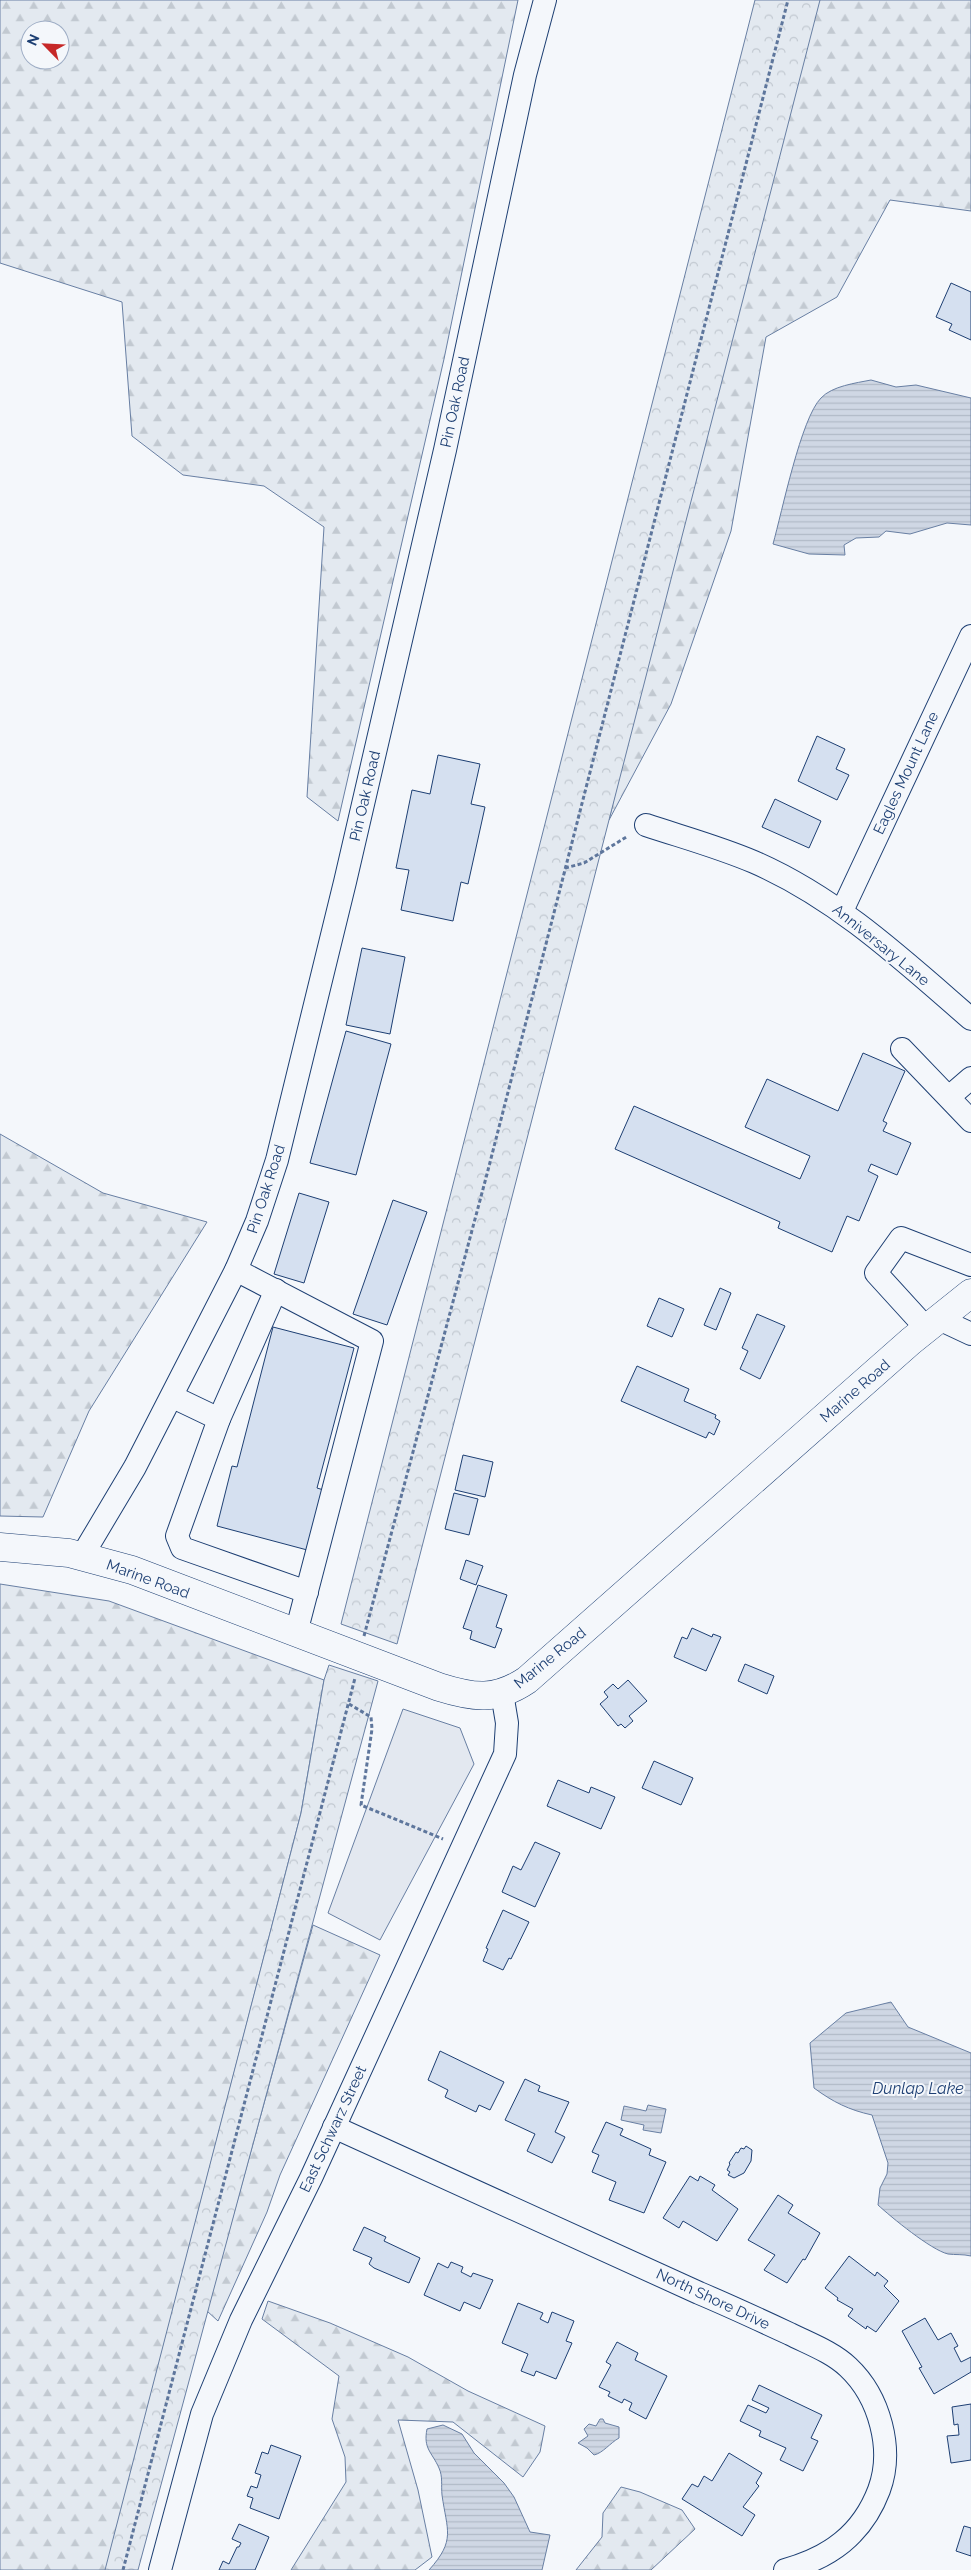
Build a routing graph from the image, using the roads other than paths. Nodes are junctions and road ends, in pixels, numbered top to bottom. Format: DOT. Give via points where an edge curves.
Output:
graph roads {
  1 [pos="545,0"];
  2 [pos="971,636"];
  3 [pos="646,825"];
  4 [pos="842,911"];
  5 [pos="971,1019"];
  6 [pos="902,1049"];
  7 [pos="971,1078"];
  8 [pos="949,1097"];
  9 [pos="971,1121"];
  10 [pos="971,1265"];
  11 [pos="236,1270"];
  12 [pos="276,1290"];
  13 [pos="971,1293"];
  14 [pos="933,1324"];
  15 [pos="971,1334"];
  16 [pos="173,1397"];
  17 [pos="219,1419"];
  18 [pos="0,1547"];
  19 [pos="82,1556"];
  20 [pos="307,1592"];
  21 [pos="296,1633"];
  22 [pos="502,1693"];
  23 [pos="334,2127"];
  24 [pos="160,2570"];
  25 [pos="785,2570"];
  1 -- 11 [label="street, Pin Oak Road" via="525,75 445,450 340,902 277,1160 257,1221"];
  2 -- 4 [label="street, Eagles Mount Lane"];
  3 -- 4 [label="street, Anniversary Lane" via="754,862"];
  4 -- 5 [label="street, Anniversary Lane"];
  6 -- 8 [label="street"];
  7 -- 8 [label="street"];
  8 -- 9 [label="street"];
  10 -- 14 [label="street" via="901,1238 876,1273"];
  11 -- 12 [label="street"];
  11 -- 16 [label="street, Pin Oak Road"];
  12 -- 17 [label="street"];
  12 -- 20 [label="street" via="372,1341"];
  13 -- 14 [label="main road, Marine Road"];
  14 -- 15 [label="street"];
  14 -- 22 [label="main road, Marine Road" via="527,1680"];
  16 -- 17 [label="street"];
  16 -- 19 [label="street, Pin Oak Road"];
  17 -- 20 [label="street" via="177,1536 182,1548"];
  18 -- 19 [label="main road, Marine Road"];
  19 -- 21 [label="main road, Marine Road" via="132,1570"];
  20 -- 21 [label="street"];
  21 -- 22 [label="main road, Marine Road" via="458,1693 475,1697"];
  22 -- 23 [label="street, East Schwarz Street" via="507,1723 505,1754"];
  23 -- 24 [label="street, East Schwarz Street" via="241,2320 202,2414"];
  23 -- 25 [label="street, North Shore Drive" via="754,2317 829,2353 848,2367 866,2389 878,2414 883,2433 884,2463 880,2485 865,2519 846,2542 824,2556"];
}
